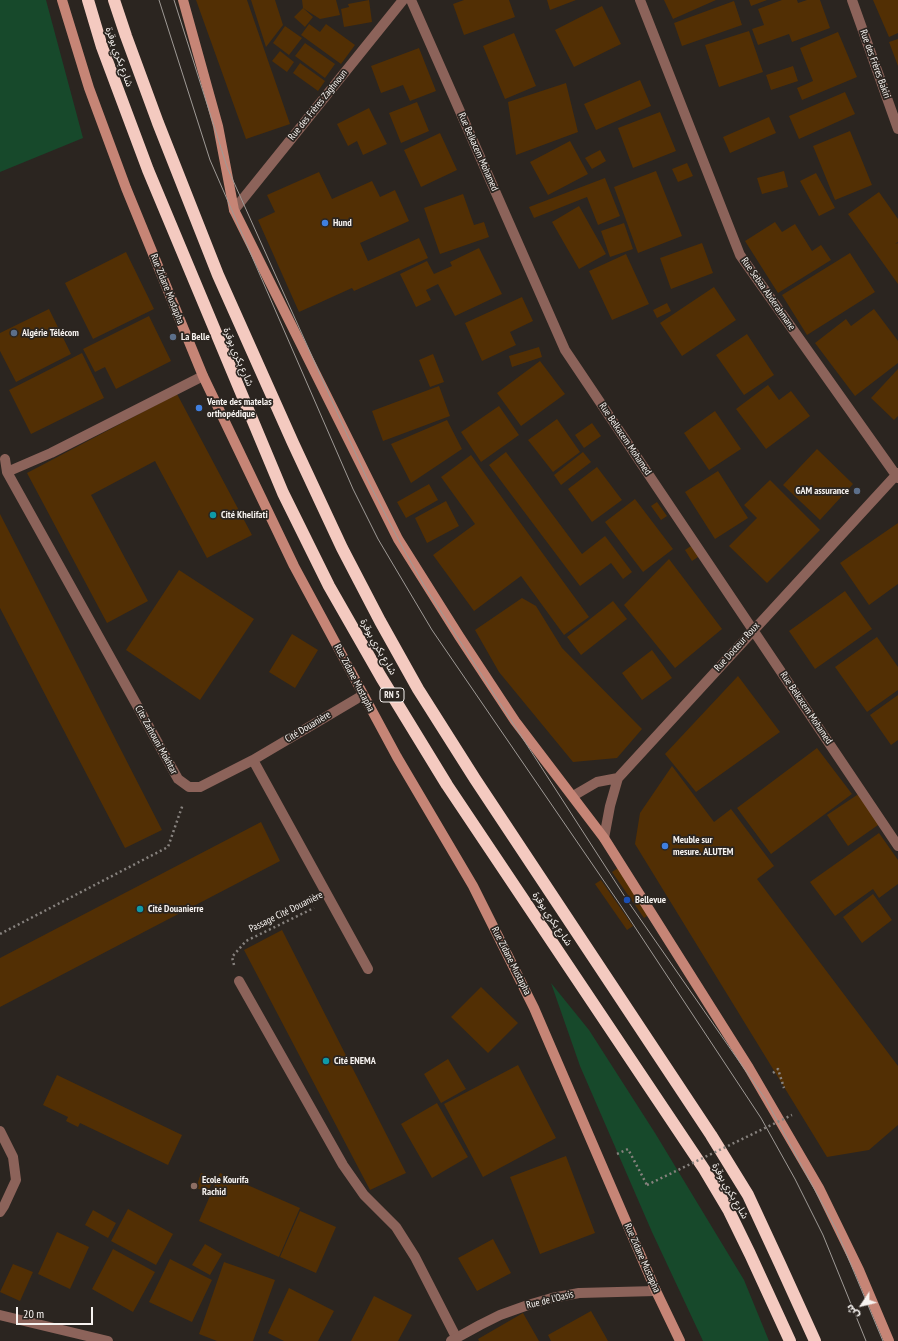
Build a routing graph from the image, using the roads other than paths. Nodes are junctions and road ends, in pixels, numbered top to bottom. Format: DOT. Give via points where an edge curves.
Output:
graph roads {
  1 [pos="62,0"];
  2 [pos="88,0"];
  3 [pos="114,0"];
  4 [pos="183,0"];
  5 [pos="402,0"];
  6 [pos="411,0"];
  7 [pos="640,0"];
  8 [pos="852,0"];
  9 [pos="898,129"];
  10 [pos="234,210"];
  11 [pos="203,376"];
  12 [pos="5,459"];
  13 [pos="7,472"];
  14 [pos="897,475"];
  15 [pos="753,630"];
  16 [pos="363,695"];
  17 [pos="254,760"];
  18 [pos="618,778"];
  19 [pos="573,796"];
  20 [pos="604,838"];
  21 [pos="898,846"];
  22 [pos="368,969"];
  23 [pos="239,981"];
  24 [pos="0,1131"];
  25 [pos="0,1212"];
  26 [pos="656,1291"];
  27 [pos="0,1315"];
  28 [pos="454,1339"];
  29 [pos="108,1341"];
  30 [pos="680,1341"];
  31 [pos="790,1341"];
  32 [pos="815,1341"];
  33 [pos="888,1341"];
  1 -- 11 [label="street, Rue Zidane Mustapha" via="89,88 126,188"];
  2 -- 31 [label="highway, شارع بكري بوقرة / RN 5" via="102,47 154,184 283,493 329,586 447,784 704,1169 729,1211"];
  3 -- 32 [label="highway, شارع بكري بوقرة / RN 5" via="158,123 218,275 292,443 380,621 418,689 471,772 748,1195"];
  4 -- 10 [label="street" via="218,126"];
  5 -- 10 [label="street, Rue des Frères Zaghnoun"];
  6 -- 15 [label="street, Rue Belkacem Mohamed" via="565,350"];
  7 -- 14 [label="street, Rue Sebaa Abderahmane" via="740,255"];
  8 -- 9 [label="street, Rue des Frères Bakiri"];
  10 -- 19 [label="street" via="398,539 515,721"];
  11 -- 13 [label="street"];
  11 -- 16 [label="street, Rue Zidane Mustapha" via="294,566"];
  12 -- 13 [label="street, Cite Zarhouni Mokhtar"];
  13 -- 17 [label="street, Cite Zarhouni Mokhtar" via="178,778 189,787 200,787"];
  14 -- 15 [label="street, Rue Docteur Roux"];
  15 -- 18 [label="street, Rue Docteur Roux"];
  15 -- 21 [label="street, Rue Belkacem Mohamed"];
  16 -- 17 [label="street, Cité Douanière"];
  16 -- 26 [label="street, Rue Zidane Mustapha" via="472,886 534,1008"];
  17 -- 22 [label="street"];
  18 -- 19 [label="street" via="597,782"];
  18 -- 20 [label="street, Rue Docteur Roux"];
  19 -- 20 [label="street"];
  20 -- 33 [label="street" via="749,1068 819,1188 859,1270"];
  23 -- 28 [label="street" via="343,1165 364,1195 396,1227 415,1257"];
  24 -- 25 [label="street" via="13,1157 16,1180"];
  26 -- 28 [label="street, Rue de l'Oasis" via="579,1294 552,1298 500,1315"];
  26 -- 30 [label="street, Rue Zidane Mustapha"];
  27 -- 29 [label="street"];
}
